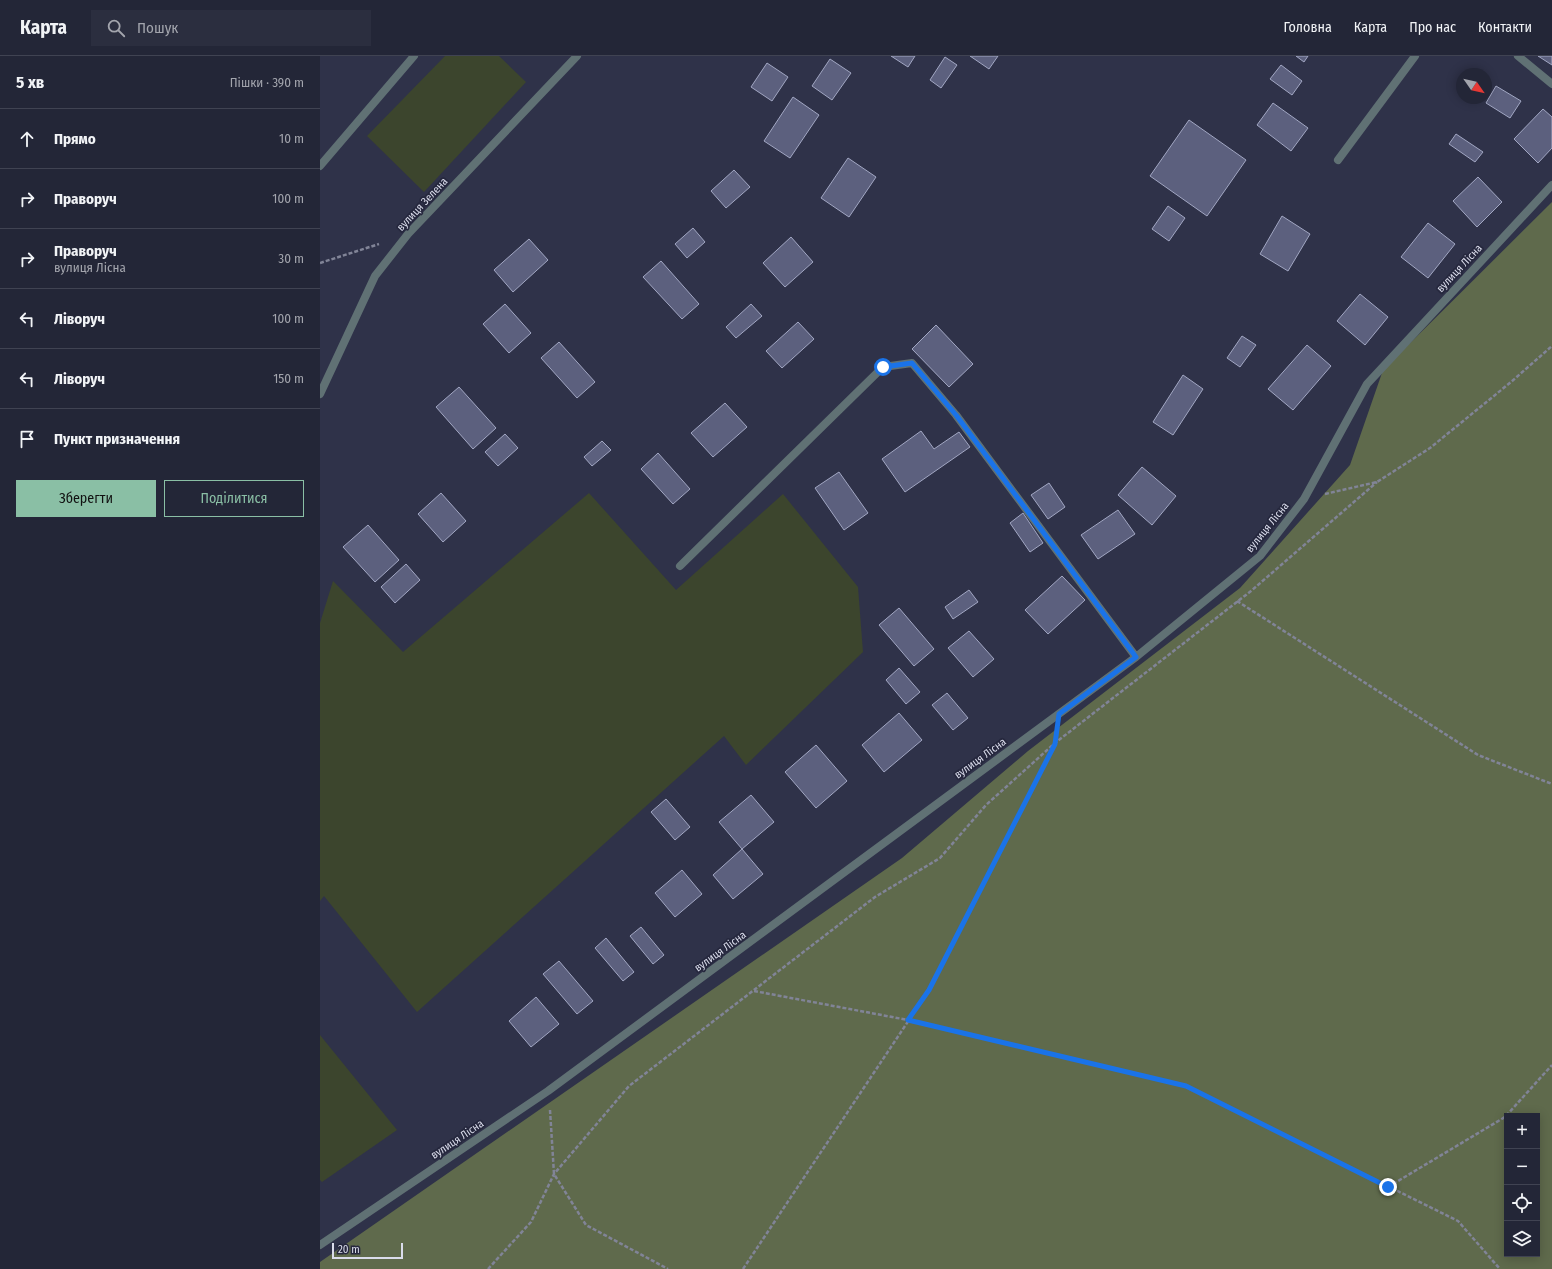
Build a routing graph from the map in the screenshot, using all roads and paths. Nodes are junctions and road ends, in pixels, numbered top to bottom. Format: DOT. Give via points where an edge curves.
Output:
graph roads {
  1 [pos="414,56"];
  2 [pos="576,56"];
  3 [pos="1415,56"];
  4 [pos="1518,56"];
  5 [pos="1552,84"];
  6 [pos="1338,160"];
  7 [pos="320,166"];
  8 [pos="1552,185"];
  9 [pos="408,234"];
  10 [pos="320,262"];
  11 [pos="1552,346"];
  12 [pos="320,394"];
  13 [pos="1377,482"];
  14 [pos="1304,499"];
  15 [pos="680,566"];
  16 [pos="1219,589"];
  17 [pos="1238,601"];
  18 [pos="1136,657"];
  19 [pos="1059,714"];
  20 [pos="1055,744"];
  21 [pos="1552,784"];
  22 [pos="753,991"];
  23 [pos="908,1020"];
  24 [pos="1552,1065"];
  25 [pos="548,1091"];
  26 [pos="554,1174"];
  27 [pos="1388,1187"];
  28 [pos="320,1245"];
  29 [pos="488,1269"];
  30 [pos="668,1269"];
  31 [pos="743,1269"];
  32 [pos="1500,1269"];
  1 -- 7 [label="street"];
  2 -- 9 [label="street, вулиця Зелена"];
  3 -- 6 [label="street"];
  4 -- 5 [label="street"];
  8 -- 14 [label="street, вулиця Лісна" via="1367,384"];
  9 -- 10 [label="path"];
  9 -- 12 [label="street, вулиця Зелена" via="375,276"];
  11 -- 13 [label="path" via="1430,448"];
  13 -- 14 [label="path"];
  13 -- 17 [label="path"];
  14 -- 16 [label="street, вулиця Лісна" via="1260,556"];
  15 -- 18 [label="street" via="883,367 912,363 956,415"];
  16 -- 17 [label="path"];
  16 -- 18 [label="street, вулиця Лісна"];
  17 -- 20 [label="path"];
  17 -- 21 [label="path" via="1478,755"];
  18 -- 19 [label="street, вулиця Лісна"];
  19 -- 20 [label="path"];
  19 -- 25 [label="street, вулиця Лісна"];
  20 -- 22 [label="path" via="986,805 940,858 875,898"];
  20 -- 23 [label="path" via="929,990"];
  22 -- 23 [label="path"];
  22 -- 26 [label="path" via="629,1086"];
  23 -- 27 [label="path" via="1186,1086"];
  23 -- 31 [label="path"];
  24 -- 27 [label="path" via="1505,1117"];
  25 -- 26 [label="path"];
  25 -- 28 [label="street, вулиця Лісна"];
  26 -- 29 [label="path" via="531,1222"];
  26 -- 30 [label="path" via="586,1225"];
  27 -- 32 [label="path" via="1458,1221"];
}
